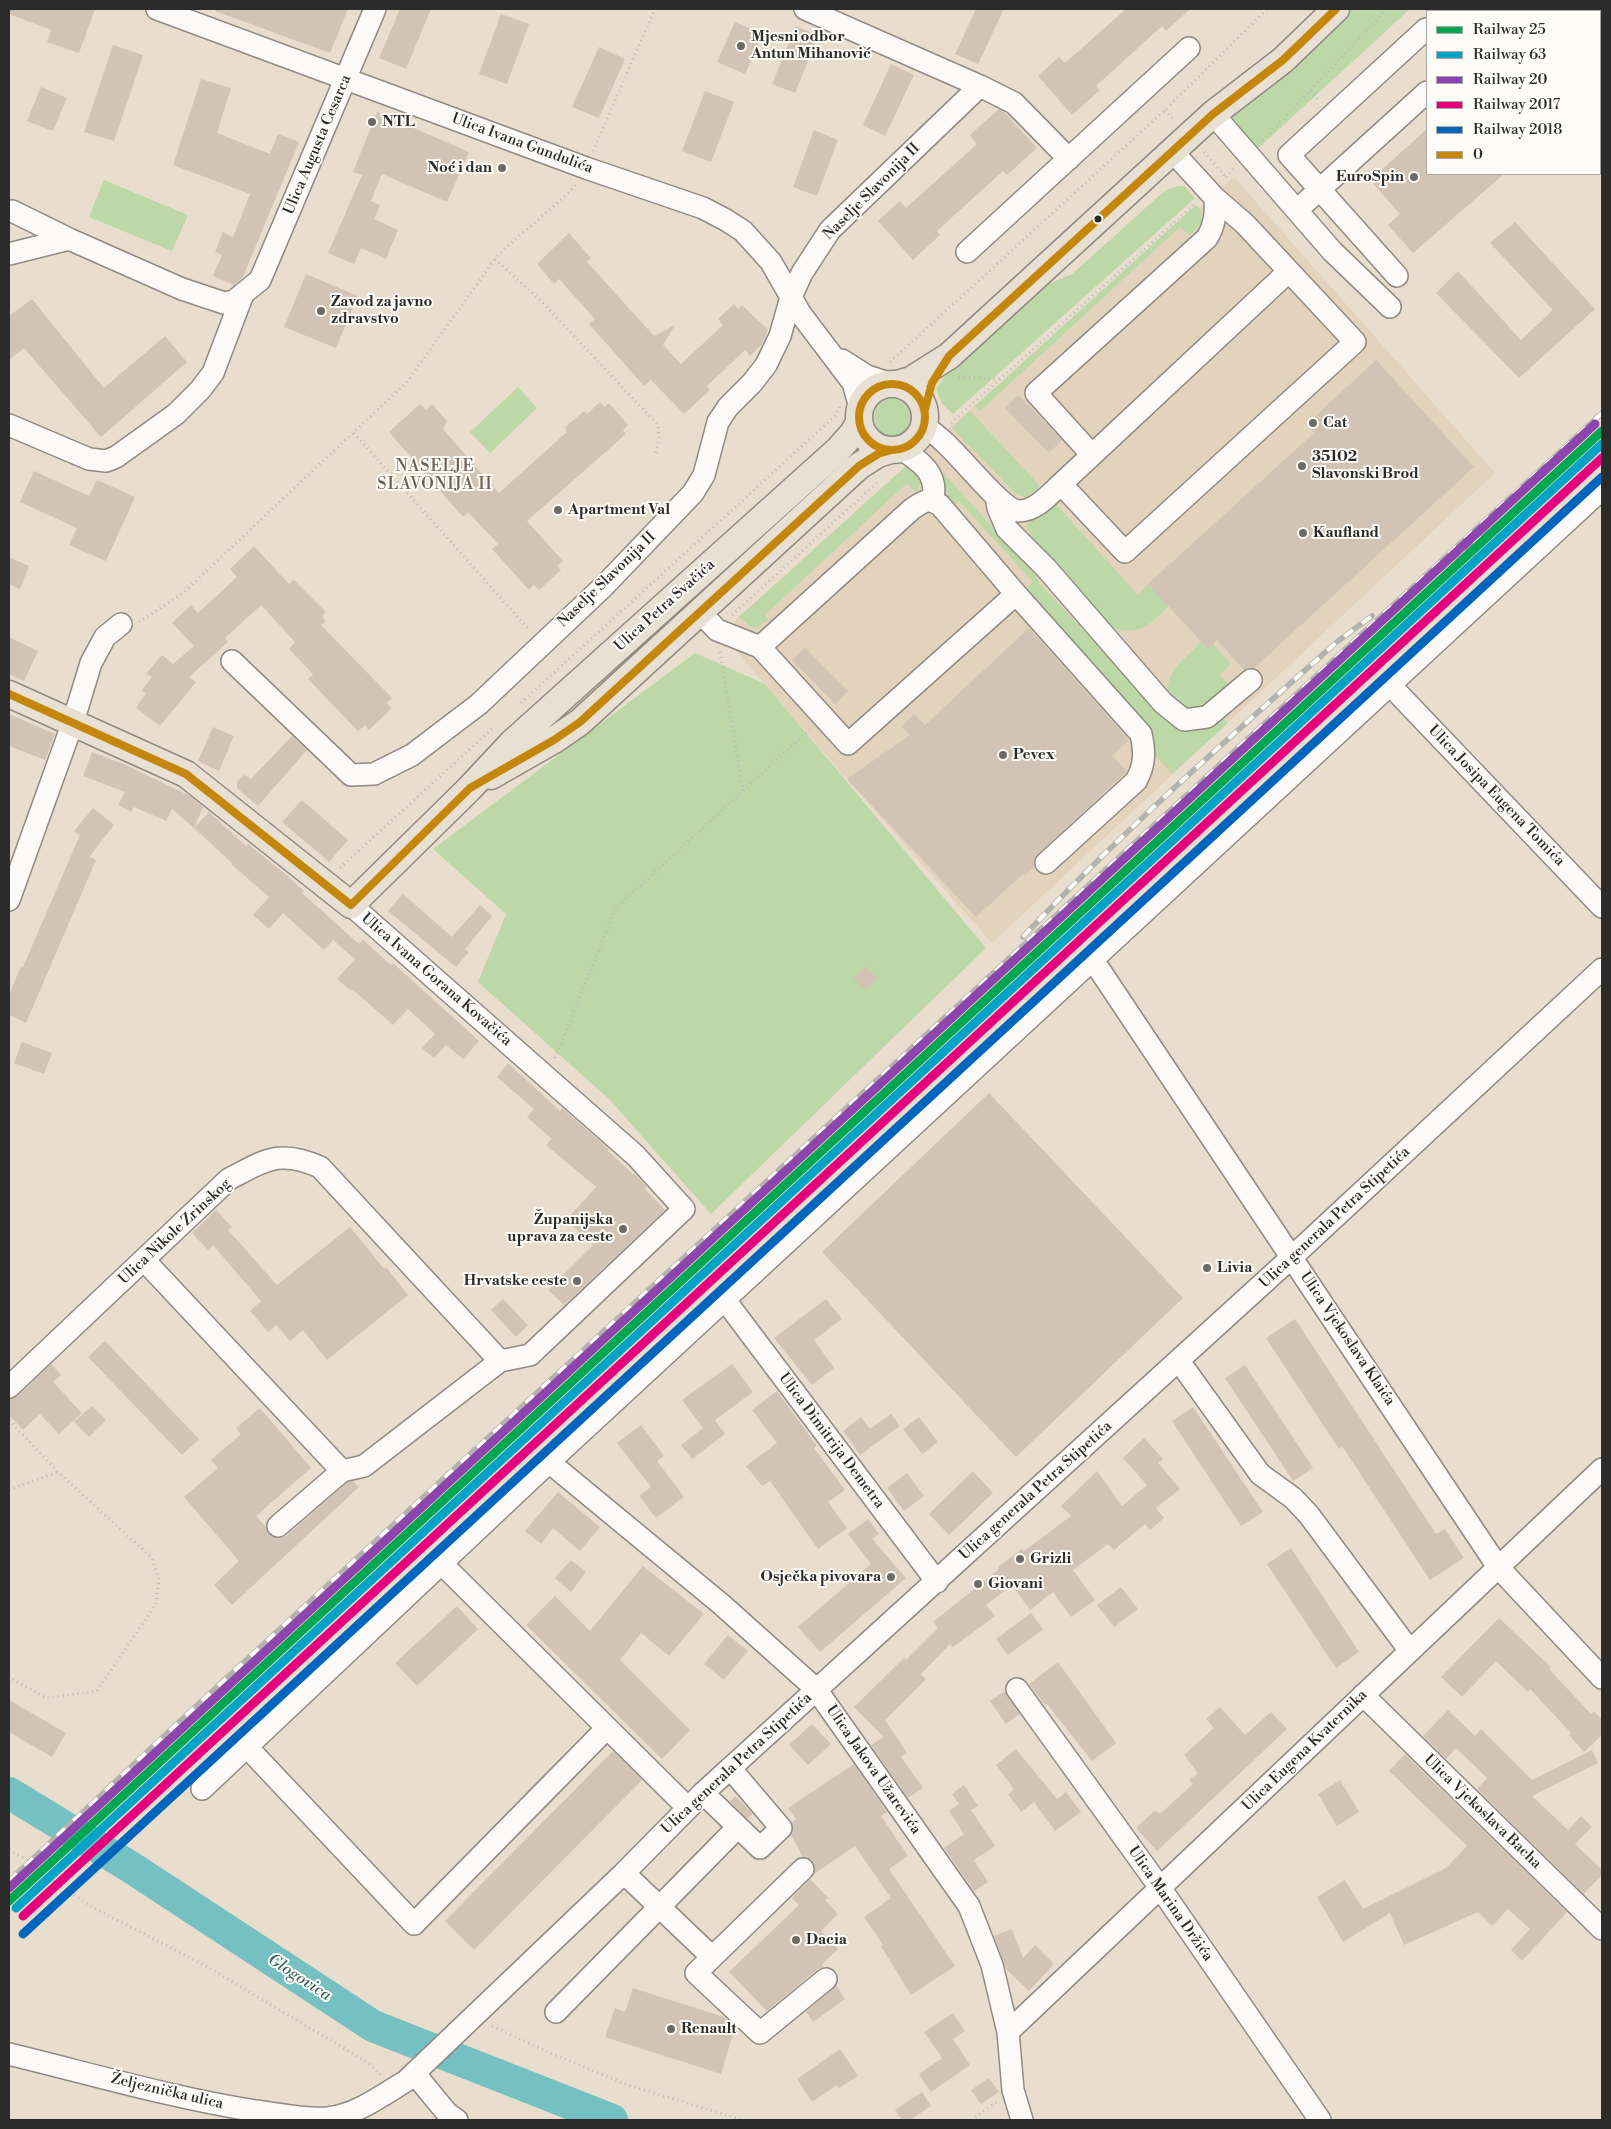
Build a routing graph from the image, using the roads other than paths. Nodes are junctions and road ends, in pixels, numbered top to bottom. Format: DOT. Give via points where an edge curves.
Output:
graph roads {
  1 [pos="375,9"];
  2 [pos="805,9"];
  3 [pos="1310,9"];
  4 [pos="1336,9"];
  5 [pos="168,11"];
  6 [pos="1426,29"];
  7 [pos="1189,48"];
  8 [pos="346,79"];
  9 [pos="980,86"];
  10 [pos="1426,93"];
  11 [pos="1213,114"];
  12 [pos="1172,151"];
  13 [pos="1069,159"];
  14 [pos="1320,188"];
  15 [pos="1211,194"];
  16 [pos="1296,210"];
  17 [pos="12,211"];
  18 [pos="1244,224"];
  19 [pos="1207,238"];
  20 [pos="69,239"];
  21 [pos="967,252"];
  22 [pos="9,254"];
  23 [pos="1288,272"];
  24 [pos="1397,276"];
  25 [pos="243,294"];
  26 [pos="792,297"];
  27 [pos="1390,307"];
  28 [pos="832,353"];
  29 [pos="951,366"];
  30 [pos="889,377"];
  31 [pos="854,411"];
  32 [pos="929,424"];
  33 [pos="9,425"];
  34 [pos="896,450"];
  35 [pos="1092,455"];
  36 [pos="1061,484"];
  37 [pos="1602,489"];
  38 [pos="932,500"];
  39 [pos="1004,502"];
  40 [pos="1016,594"];
  41 [pos="708,621"];
  42 [pos="121,624"];
  43 [pos="760,647"];
  44 [pos="232,661"];
  45 [pos="1251,680"];
  46 [pos="1390,686"];
  47 [pos="9,694"];
  48 [pos="72,722"];
  49 [pos="470,788"];
  50 [pos="1046,863"];
  51 [pos="9,900"];
  52 [pos="351,905"];
  53 [pos="1602,907"];
  54 [pos="1094,960"];
  55 [pos="1602,969"];
  56 [pos="1292,1257"];
  57 [pos="144,1260"];
  58 [pos="725,1300"];
  59 [pos="500,1361"];
  60 [pos="1179,1361"];
  61 [pos="9,1387"];
  62 [pos="549,1462"];
  63 [pos="1602,1469"];
  64 [pos="342,1471"];
  65 [pos="278,1526"];
  66 [pos="442,1564"];
  67 [pos="1498,1567"];
  68 [pos="936,1582"];
  69 [pos="1410,1651"];
  70 [pos="1602,1678"];
  71 [pos="816,1689"];
  72 [pos="1017,1690"];
  73 [pos="1363,1695"];
  74 [pos="607,1728"];
  75 [pos="247,1747"];
  76 [pos="730,1768"];
  77 [pos="202,1789"];
  78 [pos="696,1801"];
  79 [pos="738,1827"];
  80 [pos="803,1869"];
  81 [pos="624,1873"];
  82 [pos="1160,1889"];
  83 [pos="660,1906"];
  84 [pos="1602,1930"];
  85 [pos="712,1958"];
  86 [pos="826,1979"];
  87 [pos="556,2012"];
  88 [pos="473,2017"];
  89 [pos="1008,2032"];
  90 [pos="9,2054"];
  91 [pos="405,2080"];
  92 [pos="457,2120"];
  93 [pos="1022,2120"];
  94 [pos="1320,2120"];
  1 -- 8 [label="street, Ulica Augusta Cesarca"];
  2 -- 9 [label="street"];
  3 -- 11 [label="main road" via="1247,72"];
  4 -- 11 [label="main road" via="1283,60"];
  5 -- 8 [label="street, Ulica Ivana Gundulića"];
  6 -- 14 [label="street" via="1289,155"];
  7 -- 13 [label="street"];
  8 -- 25 [label="street, Ulica Augusta Cesarca" via="260,280"];
  8 -- 26 [label="street, Ulica Ivana Gundulića" via="703,208 726,220 756,244"];
  9 -- 13 [label="street" via="1014,103"];
  9 -- 26 [label="street, Naselje Slavonija II" via="830,230 802,273"];
  10 -- 14 [label="street"];
  11 -- 12 [label="main road"];
  11 -- 16 [label="street"];
  12 -- 15 [label="street"];
  12 -- 29 [label="main road"];
  13 -- 21 [label="street"];
  14 -- 16 [label="street"];
  14 -- 24 [label="street"];
  15 -- 18 [label="street"];
  15 -- 19 [label="street" via="1215,220"];
  16 -- 27 [label="street" via="1332,251"];
  17 -- 20 [label="street"];
  18 -- 19 [label="street" via="1226,226"];
  18 -- 23 [label="street"];
  19 -- 35 [label="street" via="1036,393"];
  20 -- 22 [label="street"];
  20 -- 25 [label="street" via="182,289 224,303"];
  23 -- 35 [label="street"];
  23 -- 36 [label="street" via="1355,342 1125,552"];
  25 -- 33 [label="street" via="213,373 176,414 116,457 106,461 89,459"];
  26 -- 28 [label="street, Ulica Ivana Gundulića" via="805,320"];
  26 -- 44 [label="street, Naselje Slavonija II" via="780,336 766,365 718,422 704,475 693,493 604,586 479,704 412,755 374,774 351,775"];
  28 -- 30 [label="street" via="858,372"];
  28 -- 31 [label="street" via="853,383"];
  29 -- 30 [label="main road" via="922,374"];
  29 -- 32 [label="main road" via="938,371 932,383"];
  30 -- 31 [label="main road" via="870,391"];
  30 -- 32 [label="main road" via="921,399"];
  31 -- 34 [label="main road" via="863,434 870,442 880,448"];
  31 -- 49 [label="main road, Ulica Petra Svačića" via="853,433 838,450 512,743"];
  32 -- 34 [label="main road" via="910,445"];
  32 -- 39 [label="street"];
  34 -- 38 [label="street" via="920,462 932,477 935,486"];
  34 -- 41 [label="main road, Ulica Petra Svačića" via="878,454 859,466"];
  35 -- 36 [label="street"];
  36 -- 39 [label="street" via="1038,504 1019,511"];
  37 -- 46 [label="street"];
  38 -- 40 [label="street"];
  38 -- 43 [label="street" via="912,509"];
  39 -- 45 [label="street" via="998,508 1007,529 1046,568 1163,703 1184,720 1207,717"];
  40 -- 43 [label="street" via="848,744"];
  40 -- 50 [label="street" via="1141,734 1145,749 1143,769 1136,781"];
  41 -- 43 [label="street"];
  41 -- 49 [label="main road, Ulica Petra Svačića" via="580,722"];
  42 -- 48 [label="street" via="106,636 91,664"];
  46 -- 53 [label="street, Ulica Josipa Eugena Tomića"];
  46 -- 54 [label="street"];
  47 -- 48 [label="main road, Ulica Ivana Gorana Kovačića"];
  48 -- 51 [label="street"];
  48 -- 52 [label="main road, Ulica Ivana Gorana Kovačića" via="186,774"];
  49 -- 52 [label="main road, Ulica Petra Svačića"];
  52 -- 59 [label="street, Ulica Ivana Gorana Kovačića" via="636,1156 684,1209 530,1355"];
  54 -- 56 [label="street, Ulica Vjekoslava Klaića"];
  54 -- 58 [label="street"];
  55 -- 56 [label="street, Ulica generala Petra Stipetića"];
  56 -- 60 [label="street, Ulica generala Petra Stipetića"];
  56 -- 67 [label="street, Ulica Vjekoslava Klaića"];
  57 -- 59 [label="street, Ulica Nikole Zrinskog" via="229,1179 269,1159 300,1158 320,1167"];
  57 -- 61 [label="street, Ulica Nikole Zrinskog"];
  57 -- 64 [label="street"];
  58 -- 62 [label="street"];
  58 -- 68 [label="street, Ulica Dimitrija Demetra"];
  59 -- 64 [label="street" via="364,1466"];
  60 -- 68 [label="street, Ulica generala Petra Stipetića"];
  60 -- 69 [label="street" via="1260,1474 1293,1498 1309,1515"];
  62 -- 66 [label="street"];
  62 -- 71 [label="street, Ulica Jakova Užarevića" via="721,1604"];
  63 -- 67 [label="street, Ulica Eugena Kvaternika"];
  64 -- 65 [label="street"];
  66 -- 74 [label="street"];
  66 -- 75 [label="street"];
  67 -- 69 [label="street, Ulica Eugena Kvaternika"];
  67 -- 70 [label="street, Ulica Vjekoslava Klaića"];
  68 -- 71 [label="street, Ulica generala Petra Stipetića"];
  69 -- 73 [label="street, Ulica Eugena Kvaternika"];
  71 -- 76 [label="street, Ulica generala Petra Stipetića"];
  71 -- 89 [label="street, Ulica Jakova Užarevića" via="969,1906 992,1966"];
  72 -- 82 [label="street, Ulica Marina Držića"];
  73 -- 82 [label="street, Ulica Eugena Kvaternika"];
  73 -- 84 [label="street, Ulica Vjekoslava Bacha"];
  74 -- 75 [label="street" via="414,1924"];
  74 -- 78 [label="street"];
  75 -- 77 [label="street"];
  76 -- 78 [label="street, Ulica generala Petra Stipetića"];
  76 -- 79 [label="street" via="781,1828 760,1848"];
  78 -- 79 [label="street"];
  78 -- 81 [label="street, Ulica generala Petra Stipetića"];
  79 -- 83 [label="street"];
  80 -- 85 [label="street"];
  81 -- 83 [label="street"];
  81 -- 88 [label="street, Ulica generala Petra Stipetića"];
  82 -- 89 [label="street, Ulica Eugena Kvaternika"];
  82 -- 94 [label="street, Ulica Marina Držića"];
  83 -- 85 [label="street"];
  83 -- 87 [label="street"];
  85 -- 86 [label="street" via="696,1973 760,2033"];
  88 -- 91 [label="street, Željeznička ulica"];
  89 -- 93 [label="street, Ulica Jakova Užarevića" via="1012,2090"];
  90 -- 91 [label="street, Željeznička ulica" via="215,2105 304,2118 328,2118 348,2113 367,2105"];
  91 -- 92 [label="street"];
}
